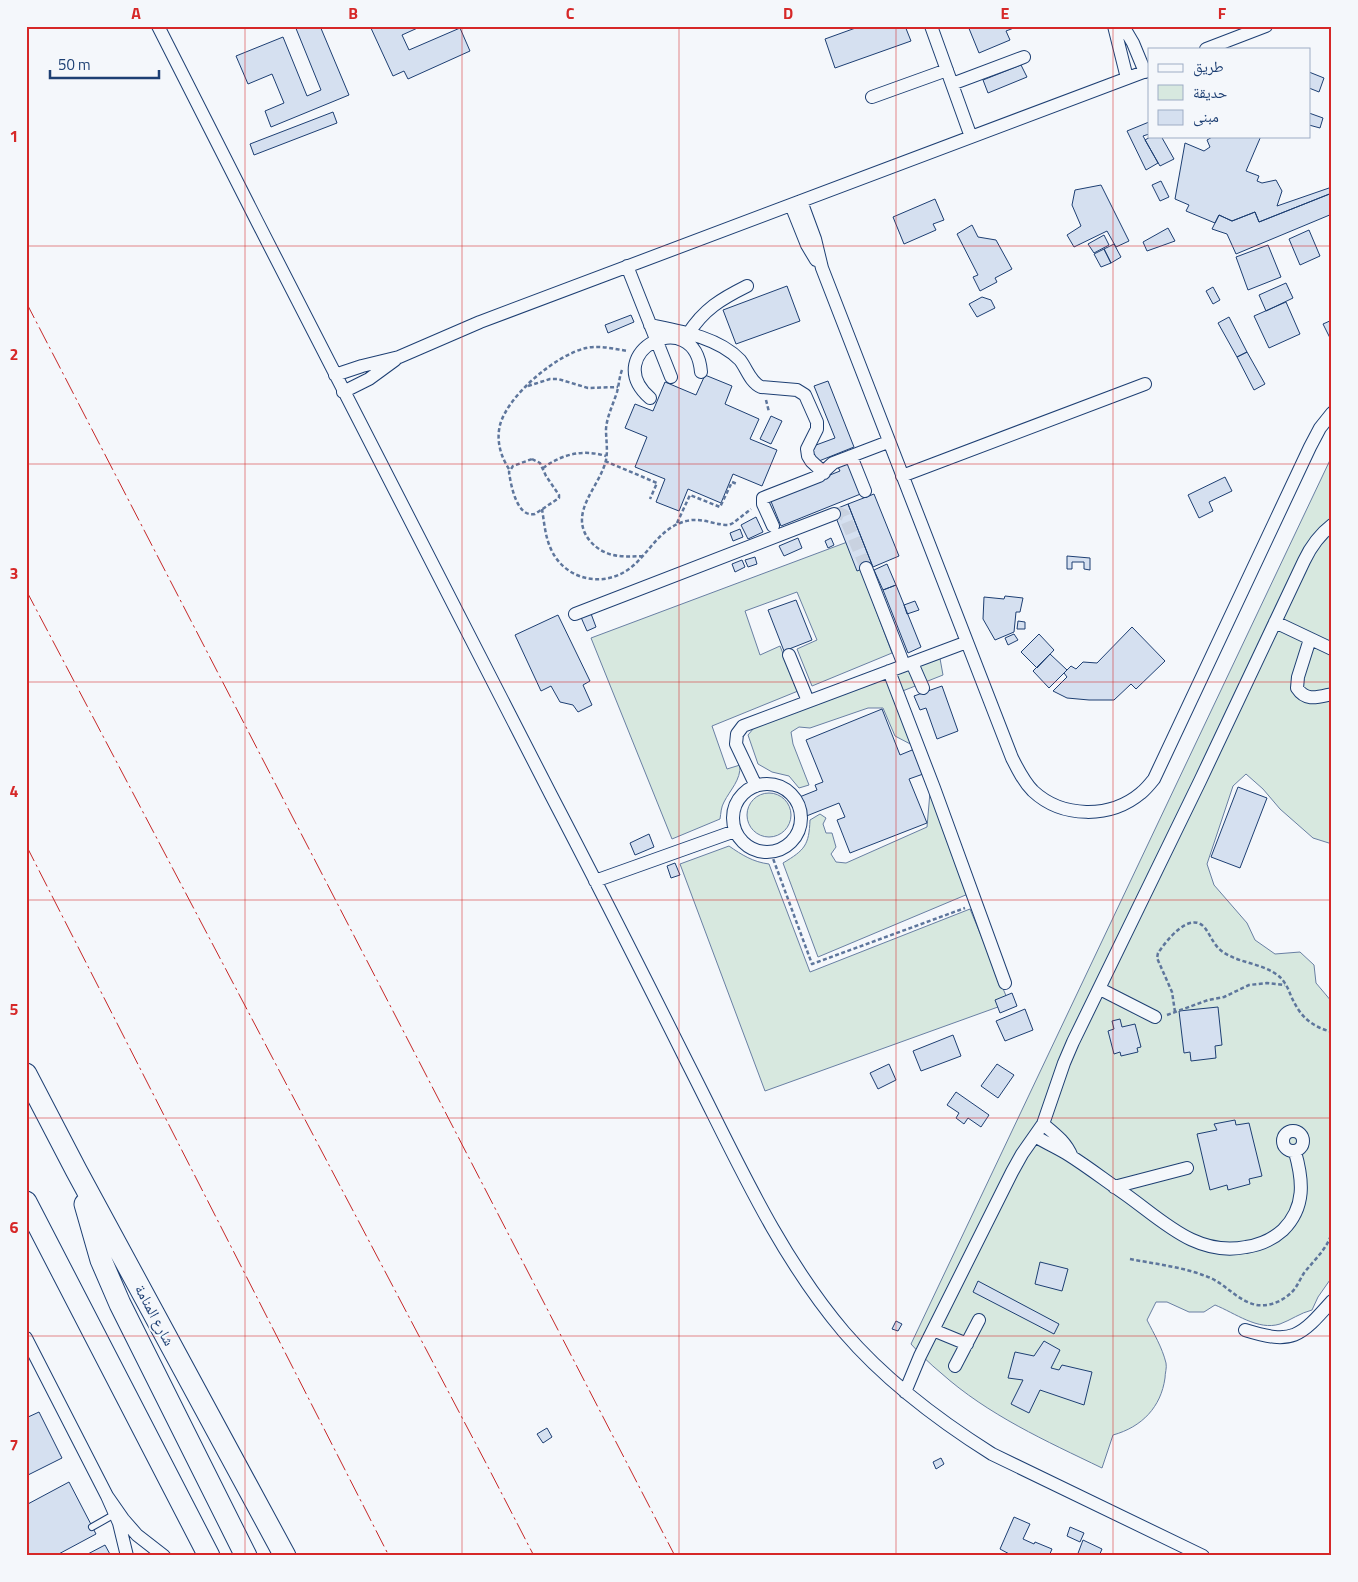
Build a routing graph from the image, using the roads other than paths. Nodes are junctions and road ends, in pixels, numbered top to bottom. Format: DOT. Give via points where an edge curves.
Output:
graph roads {
  1 [pos="158,26"];
  2 [pos="931,26"];
  3 [pos="1114,26"];
  4 [pos="1123,26"];
  5 [pos="1266,26"];
  6 [pos="1209,48"];
  7 [pos="1024,57"];
  8 [pos="947,70"];
  9 [pos="1147,71"];
  10 [pos="1128,78"];
  11 [pos="952,84"];
  12 [pos="872,97"];
  13 [pos="972,137"];
  14 [pos="796,203"];
  15 [pos="626,266"];
  16 [pos="747,286"];
  17 [pos="650,325"];
  18 [pos="688,334"];
  19 [pos="656,340"];
  20 [pos="398,357"];
  21 [pos="701,372"];
  22 [pos="335,375"];
  23 [pos="671,377"];
  24 [pos="1145,384"];
  25 [pos="343,392"];
  26 [pos="650,398"];
  27 [pos="1332,413"];
  28 [pos="888,442"];
  29 [pos="851,456"];
  30 [pos="824,473"];
  31 [pos="902,476"];
  32 [pos="865,491"];
  33 [pos="834,514"];
  34 [pos="1332,525"];
  35 [pos="773,526"];
  36 [pos="866,568"];
  37 [pos="575,614"];
  38 [pos="1275,622"];
  39 [pos="1310,639"];
  40 [pos="967,642"];
  41 [pos="1332,648"];
  42 [pos="789,656"];
  43 [pos="908,664"];
  44 [pos="889,671"];
  45 [pos="923,688"];
  46 [pos="1332,694"];
  47 [pos="808,701"];
  48 [pos="756,786"];
  49 [pos="735,831"];
  50 [pos="595,881"];
  51 [pos="1005,984"];
  52 [pos="1100,989"];
  53 [pos="1156,1017"];
  54 [pos="26,1074"];
  55 [pos="1043,1124"];
  56 [pos="1035,1136"];
  57 [pos="1295,1152"];
  58 [pos="1072,1157"];
  59 [pos="1187,1168"];
  60 [pos="76,1170"];
  61 [pos="1114,1186"];
  62 [pos="26,1202"];
  63 [pos="1332,1301"];
  64 [pos="979,1320"];
  65 [pos="933,1330"];
  66 [pos="1245,1330"];
  67 [pos="26,1338"];
  68 [pos="967,1344"];
  69 [pos="955,1366"];
  70 [pos="905,1392"];
  71 [pos="107,1496"];
  72 [pos="115,1514"];
  73 [pos="92,1527"];
  74 [pos="200,1546"];
  75 [pos="127,1556"];
  76 [pos="164,1556"];
  77 [pos="209,1556"];
  78 [pos="246,1556"];
  79 [pos="285,1556"];
  80 [pos="1203,1556"];
  1 -- 22 [label="street"];
  2 -- 8 [label="street"];
  3 -- 10 [label="street"];
  4 -- 9 [label="street"];
  5 -- 6 [label="street"];
  7 -- 11 [label="street"];
  8 -- 11 [label="street"];
  8 -- 12 [label="street"];
  9 -- 10 [label="street"];
  10 -- 13 [label="street"];
  11 -- 13 [label="street"];
  13 -- 14 [label="street"];
  14 -- 15 [label="street"];
  14 -- 28 [label="street" via="807,245 822,268"];
  15 -- 17 [label="street"];
  15 -- 20 [label="street"];
  16 -- 18 [label="street" via="716,302"];
  17 -- 18 [label="street"];
  17 -- 19 [label="street"];
  18 -- 30 [label="street" via="730,352 740,360 758,386 798,390 805,395 817,429 807,449 808,456"];
  19 -- 21 [label="street" via="672,338 687,343 698,356"];
  19 -- 23 [label="street"];
  19 -- 26 [label="street" via="637,353 636,378"];
  20 -- 22 [label="street"];
  20 -- 25 [label="street" via="369,379"];
  22 -- 25 [label="street"];
  24 -- 31 [label="street"];
  25 -- 50 [label="street"];
  27 -- 40 [label="street" via="1310,447 1154,779 1124,804 1106,810 1067,810 1034,791 1012,758"];
  28 -- 29 [label="street"];
  28 -- 31 [label="street"];
  29 -- 30 [label="street" via="834,463"];
  29 -- 32 [label="street"];
  30 -- 35 [label="street" via="763,498"];
  31 -- 40 [label="street"];
  33 -- 37 [label="street"];
  34 -- 38 [label="street" via="1311,546"];
  36 -- 43 [label="street"];
  38 -- 39 [label="street"];
  38 -- 52 [label="street"];
  39 -- 41 [label="street"];
  39 -- 46 [label="street" via="1298,677 1298,688 1310,698"];
  40 -- 43 [label="street"];
  42 -- 47 [label="street"];
  43 -- 44 [label="street"];
  43 -- 45 [label="street"];
  44 -- 47 [label="street"];
  44 -- 51 [label="street"];
  47 -- 48 [label="street" via="743,726 737,734 736,744"];
  48 -- 49 [label="street" via="747,790 736,804 733,813"];
  48 -- 49 [label="street" via="775,784 792,794 801,811 800,830 789,845 771,853 754,850"];
  49 -- 50 [label="street"];
  50 -- 70 [label="street" via="754,1194 791,1259 845,1332"];
  52 -- 53 [label="street"];
  52 -- 55 [label="street" via="1064,1062"];
  54 -- 60 [label="main road, شارع المنامة"];
  55 -- 56 [label="street"];
  55 -- 58 [label="street" via="1061,1139"];
  56 -- 58 [label="street"];
  56 -- 65 [label="street" via="1012,1172"];
  57 -- 61 [label="street" via="1302,1182 1296,1214 1274,1238 1242,1248 1219,1248 1186,1238"];
  58 -- 61 [label="street"];
  59 -- 61 [label="street"];
  60 -- 78 [label="main road" via="101,1260 120,1304"];
  60 -- 79 [label="main road, شارع المنامة"];
  62 -- 74 [label="main road"];
  63 -- 66 [label="street" via="1308,1326 1290,1337 1268,1337"];
  64 -- 68 [label="street"];
  65 -- 68 [label="street"];
  65 -- 70 [label="street"];
  67 -- 71 [label="street"];
  68 -- 69 [label="street"];
  70 -- 80 [label="street" via="992,1454"];
  71 -- 72 [label="street"];
  71 -- 76 [label="street" via="137,1535"];
  72 -- 73 [label="lane"];
  72 -- 75 [label="street"];
  74 -- 77 [label="main road"];
}
